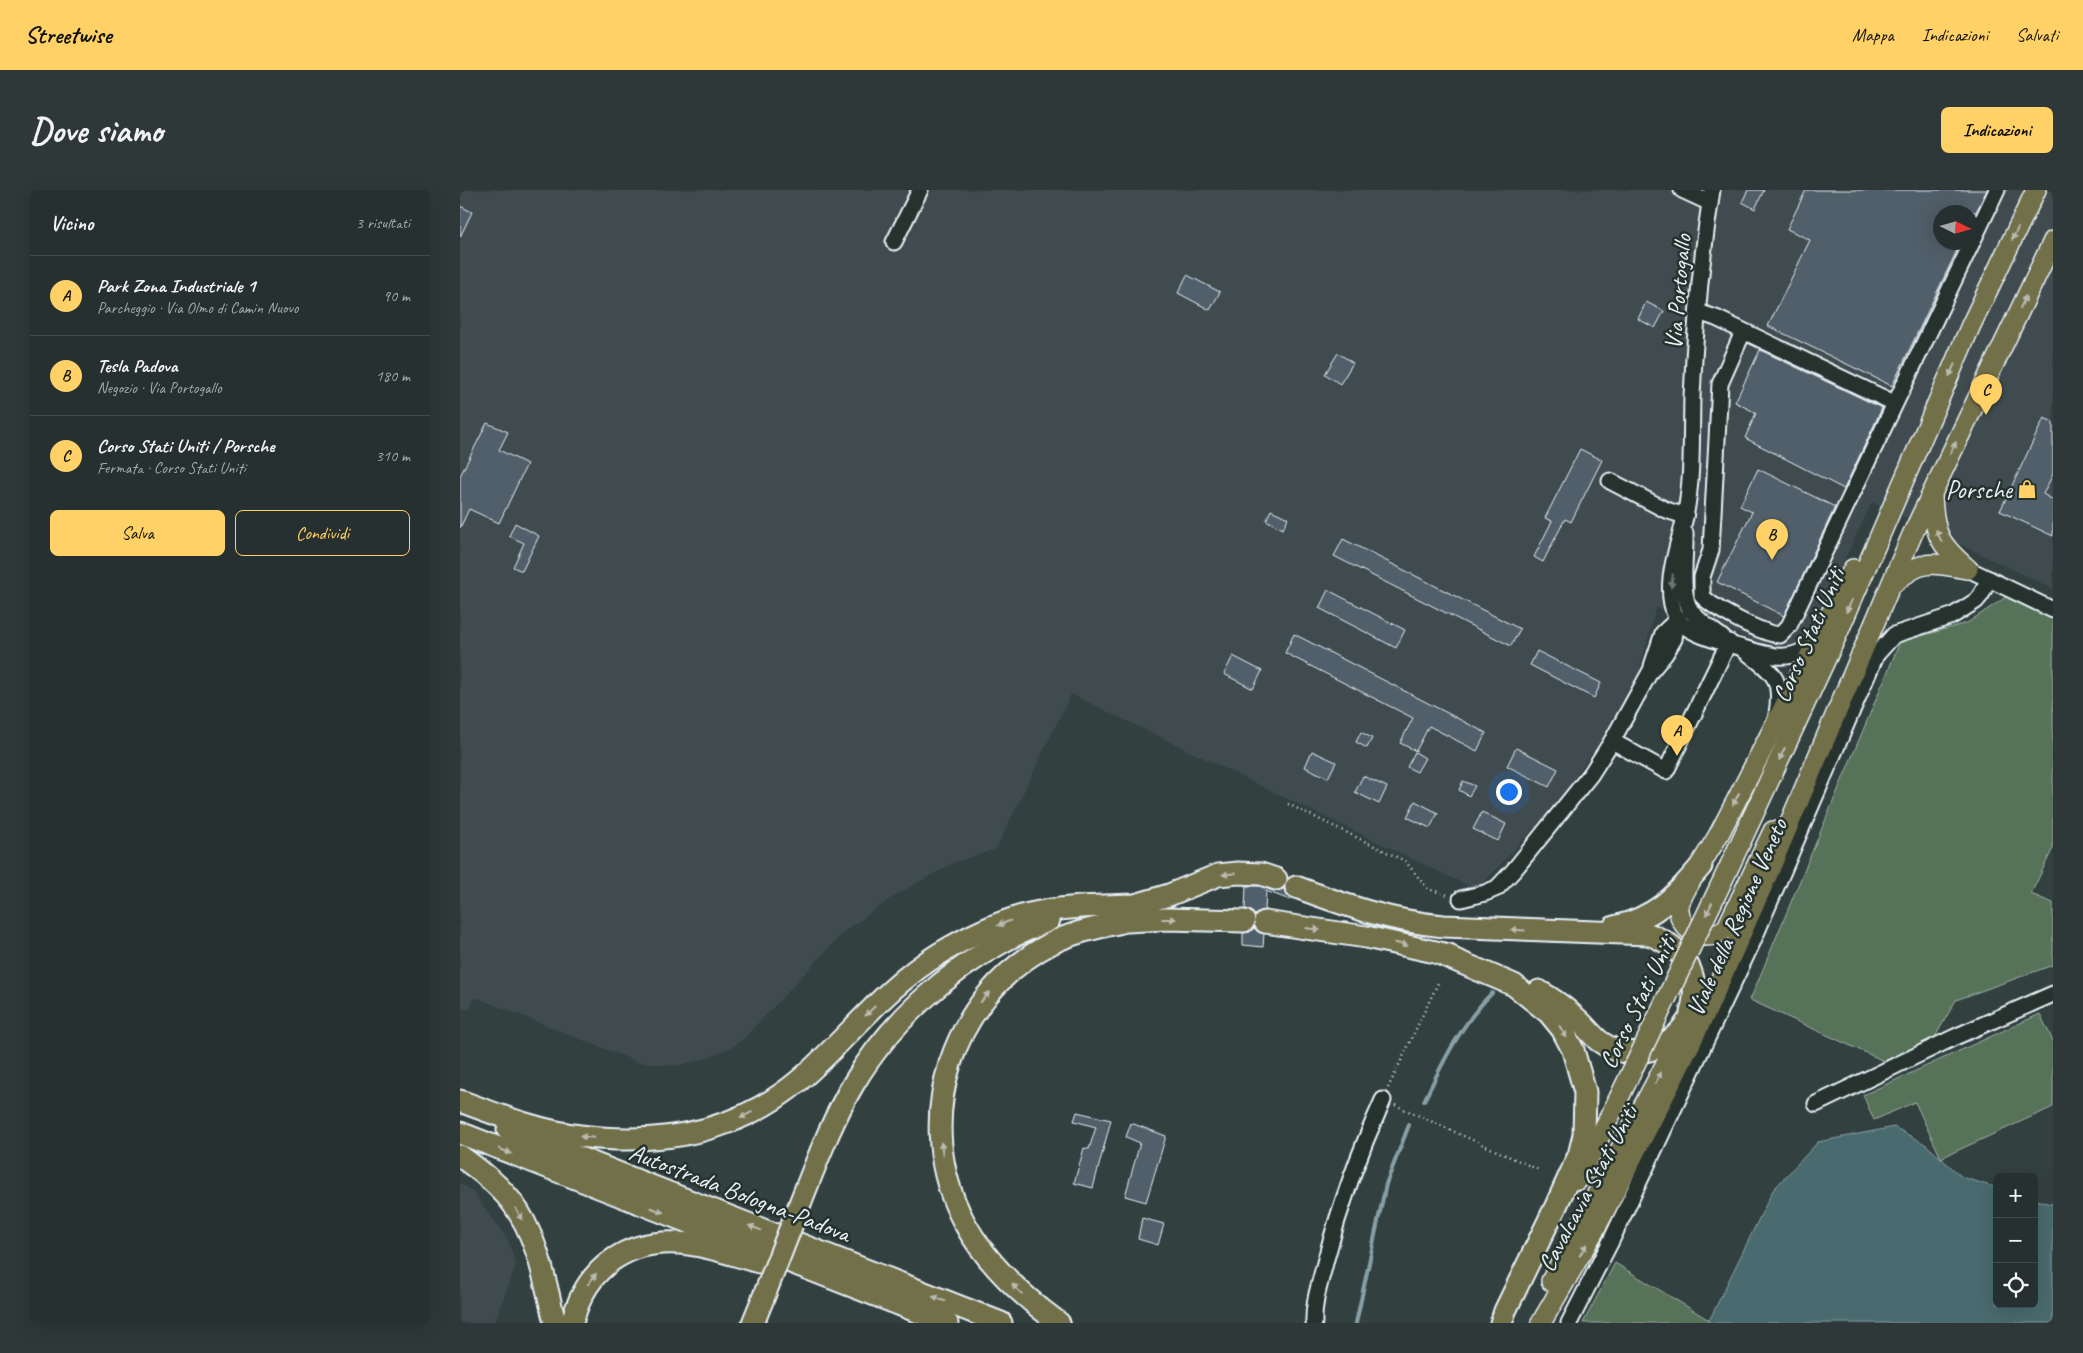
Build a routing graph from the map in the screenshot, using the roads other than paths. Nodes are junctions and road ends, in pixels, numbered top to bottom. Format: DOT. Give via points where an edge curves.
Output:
graph roads {
  1 [pos="920,190"];
  2 [pos="1682,190"];
  3 [pos="1998,190"];
  4 [pos="2036,190"];
  5 [pos="1711,197"];
  6 [pos="2053,240"];
  7 [pos="894,242"];
  8 [pos="1698,312"];
  9 [pos="1743,332"];
  10 [pos="1894,403"];
  11 [pos="1916,449"];
  12 [pos="1610,481"];
  13 [pos="1932,492"];
  14 [pos="1685,516"];
  15 [pos="1912,535"];
  16 [pos="1968,570"];
  17 [pos="1989,579"];
  18 [pos="1892,584"];
  19 [pos="1691,610"];
  20 [pos="2053,610"];
  21 [pos="1678,620"];
  22 [pos="1822,632"];
  23 [pos="1735,645"];
  24 [pos="1776,719"];
  25 [pos="1612,741"];
  26 [pos="1773,831"];
  27 [pos="1701,866"];
  28 [pos="1462,899"];
  29 [pos="1138,905"];
  30 [pos="1244,921"];
  31 [pos="1121,922"];
  32 [pos="1265,922"];
  33 [pos="1038,925"];
  34 [pos="1567,932"];
  35 [pos="1436,952"];
  36 [pos="2053,994"];
  37 [pos="1689,1018"];
  38 [pos="1618,1098"];
  39 [pos="1383,1100"];
  40 [pos="460,1101"];
  41 [pos="1816,1104"];
  42 [pos="460,1112"];
  43 [pos="460,1133"];
  44 [pos="460,1156"];
  45 [pos="887,1299"];
  46 [pos="555,1323"];
  47 [pos="572,1323"];
  48 [pos="754,1323"];
  49 [pos="948,1323"];
  50 [pos="1001,1323"];
  51 [pos="1059,1323"];
  52 [pos="1314,1323"];
  53 [pos="1501,1323"];
  54 [pos="1508,1323"];
  55 [pos="1530,1323"];
  56 [pos="1541,1323"];
  57 [pos="1569,1323"];
  1 -- 7 [label="street"];
  2 -- 5 [label="street"];
  3 -- 10 [label="street"];
  4 -- 11 [label="main road, Corso Stati Uniti, one-way"];
  5 -- 8 [label="street, Via Portogallo"];
  13 -- 6 [label="main road, one-way"];
  8 -- 9 [label="street"];
  8 -- 14 [label="street, Via Portogallo" via="1692,398 1693,443"];
  9 -- 10 [label="street"];
  9 -- 10 [label="street" via="1720,384 1711,550 1701,585 1702,596 1710,604 1761,629 1780,635 1789,626"];
  11 -- 22 [label="main road"];
  11 -- 38 [label="main road, Corso Stati Uniti, one-way, bridge" via="1840,627"];
  12 -- 14 [label="street" via="1666,510"];
  13 -- 15 [label="main road"];
  16 -- 13 [label="main road, one-way" via="1946,550 1938,534"];
  14 -- 19 [label="street, Via Portogallo" via="1684,584"];
  14 -- 21 [label="street, Via Portogallo, one-way" via="1671,589 1671,605"];
  15 -- 18 [label="main road"];
  15 -- 26 [label="main road"];
  16 -- 17 [label="street"];
  16 -- 18 [label="main road" via="1925,564"];
  17 -- 20 [label="street"];
  17 -- 57 [label="street, Viale della Regione Veneto" via="1976,601 1952,616 1894,635 1876,655 1752,943"];
  56 -- 18 [label="main road, Cavalcavia Stati Uniti, one-way" via="1675,1075 1743,930"];
  19 -- 21 [label="street"];
  19 -- 23 [label="street"];
  21 -- 23 [label="street" via="1691,631"];
  21 -- 25 [label="street" via="1674,639 1650,672"];
  22 -- 23 [label="street" via="1802,651 1788,656"];
  22 -- 24 [label="main road"];
  23 -- 24 [label="street" via="1768,670 1778,682 1780,694"];
  23 -- 25 [label="street" via="1666,771"];
  24 -- 27 [label="main road, one-way"];
  25 -- 28 [label="street" via="1591,774 1497,888"];
  26 -- 27 [label="main road" via="1731,920 1722,932 1708,936 1688,929 1680,915 1681,899"];
  26 -- 37 [label="main road" via="1740,914"];
  27 -- 34 [label="highway" via="1669,901 1642,918 1615,926"];
  29 -- 33 [label="highway" via="1058,916"];
  34 -- 29 [label="highway, one-way" via="1412,923 1346,906 1286,883 1238,872 1218,875"];
  29 -- 40 [label="highway, one-way" via="1045,911 1006,922 971,937 939,954 895,986 801,1079 773,1100 746,1116 703,1131 652,1137 579,1136 498,1115"];
  31 -- 30 [label="highway, one-way" via="1166,919"];
  31 -- 33 [label="highway"];
  51 -- 31 [label="highway, one-way" via="1000,1272 964,1222 947,1180 943,1159 940,1124 944,1089 960,1036 976,1009 1000,981 1053,943 1086,930"];
  32 -- 35 [label="highway, one-way" via="1366,937"];
  33 -- 48 [label="highway, bridge" via="1003,942 936,988 908,1014 854,1083 828,1135"];
  34 -- 37 [label="highway" via="1648,934 1668,943 1683,957 1694,979 1695,993"];
  35 -- 37 [label="highway" via="1490,966 1521,981 1562,1006 1600,1041 1624,1052 1644,1052 1662,1046 1676,1037"];
  35 -- 53 [label="highway, one-way" via="1514,985 1549,1013 1573,1050 1584,1092 1584,1136 1579,1155"];
  36 -- 41 [label="street"];
  55 -- 37 [label="main road, one-way"];
  38 -- 54 [label="main road, Cavalcavia Stati Uniti"];
  39 -- 52 [label="street" via="1340,1207 1313,1312"];
  50 -- 42 [label="highway, Autostrada Bologna-Padova, one-way"];
  43 -- 45 [label="highway, Autostrada Bologna-Padova, one-way"];
  44 -- 46 [label="highway, one-way" via="506,1196 526,1225"];
  47 -- 45 [label="highway, one-way" via="585,1288 597,1272 632,1250 665,1243 689,1244"];
  45 -- 49 [label="highway, Autostrada Bologna-Padova"];
}
